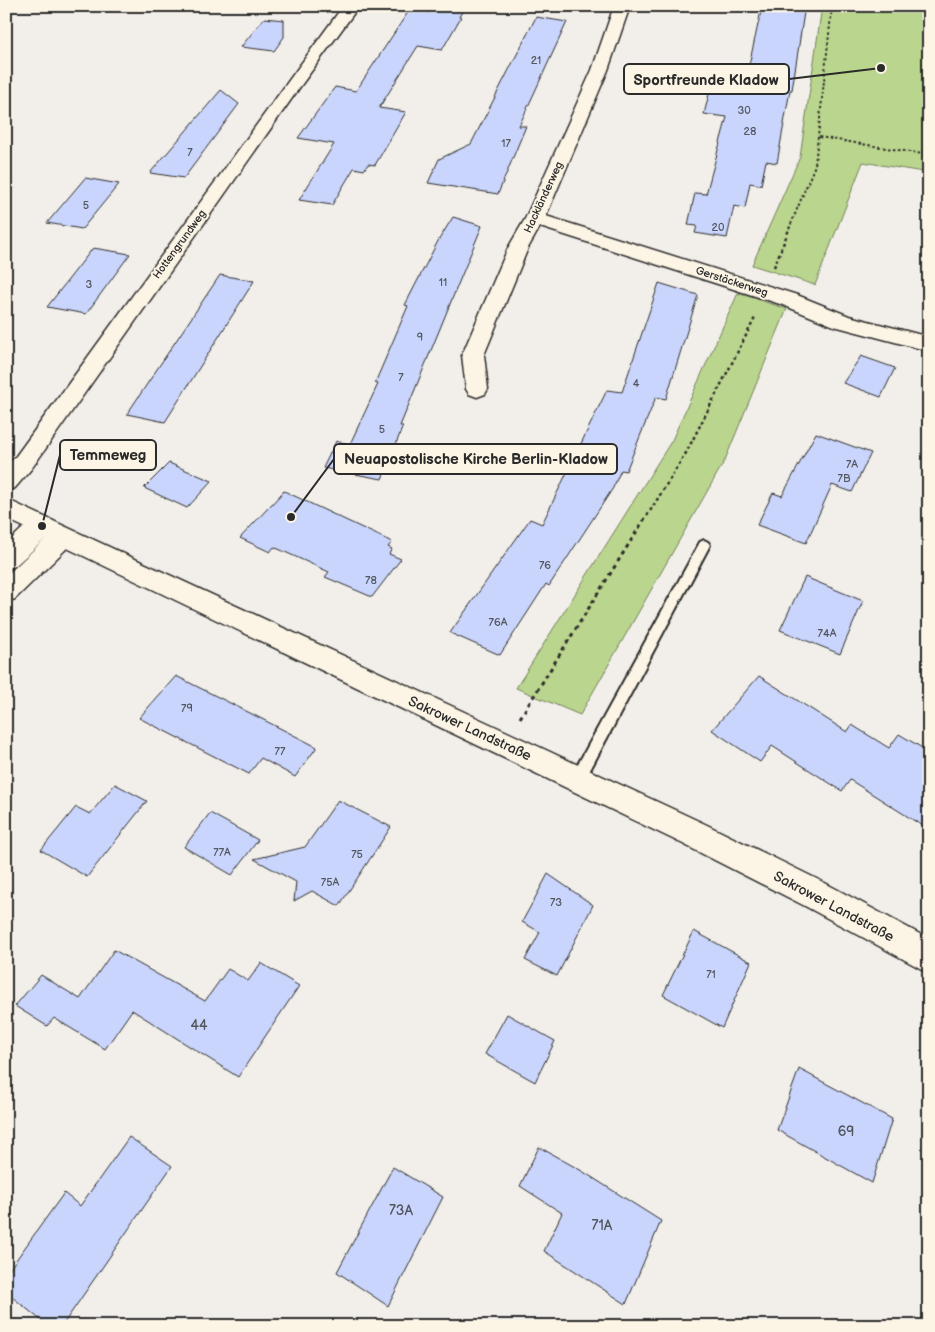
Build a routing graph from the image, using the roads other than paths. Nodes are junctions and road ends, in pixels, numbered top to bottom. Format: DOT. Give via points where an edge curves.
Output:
graph roads {
  1 [pos="351,6"];
  2 [pos="622,6"];
  3 [pos="535,219"];
  4 [pos="929,344"];
  5 [pos="477,389"];
  6 [pos="6,482"];
  7 [pos="6,508"];
  8 [pos="53,531"];
  9 [pos="704,545"];
  10 [pos="6,559"];
  11 [pos="6,592"];
  12 [pos="577,780"];
  13 [pos="929,957"];
  1 -- 6 [label="street, Hottengrundweg" via="24,462"];
  2 -- 3 [label="street, Hackländerweg" via="600,70"];
  3 -- 4 [label="street, Gerstäckerweg" via="763,291 842,321"];
  3 -- 5 [label="street, Hackländerweg" via="518,248 473,355"];
  7 -- 8 [label="street, Sakrower Landstraße"];
  8 -- 10 [label="street"];
  8 -- 11 [label="street"];
  8 -- 12 [label="street, Sakrower Landstraße"];
  9 -- 12 [label="lane"];
  12 -- 13 [label="street, Sakrower Landstraße" via="814,894"];
}
